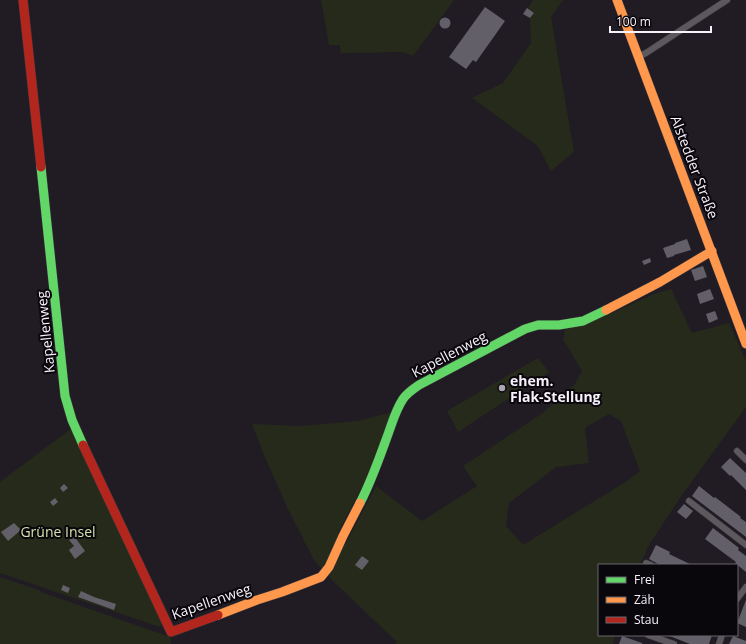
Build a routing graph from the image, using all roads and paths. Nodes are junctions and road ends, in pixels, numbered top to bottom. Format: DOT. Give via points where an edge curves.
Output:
graph roads {
  1 [pos="23,0"];
  2 [pos="617,0"];
  3 [pos="727,0"];
  4 [pos="638,57"];
  5 [pos="712,250"];
  6 [pos="746,344"];
  7 [pos="736,451"];
  8 [pos="746,460"];
  9 [pos="689,501"];
  10 [pos="746,545"];
  11 [pos="746,587"];
  12 [pos="738,599"];
  13 [pos="651,636"];
  14 [pos="674,644"];
  1 -- 5 [label="street, Kapellenweg" via="68,409 171,632 321,577 329,567 366,491 396,412 410,391 525,329 538,325 572,324 583,321 660,282"];
  2 -- 4 [label="street, Alstedder Straße"];
  3 -- 4 [label="street"];
  4 -- 5 [label="street, Alstedder Straße"];
  5 -- 6 [label="street, Alstedder Straße"];
  7 -- 8 [label="street"];
  9 -- 10 [label="street"];
  11 -- 12 [label="street"];
  13 -- 14 [label="street"];
}
